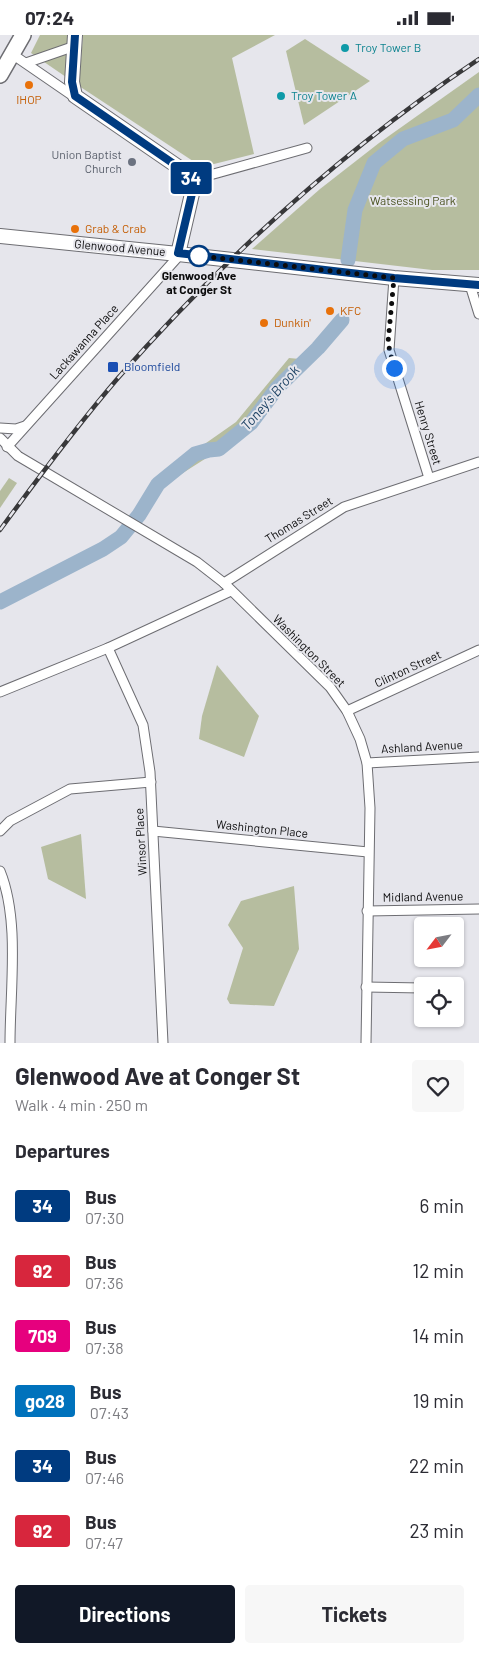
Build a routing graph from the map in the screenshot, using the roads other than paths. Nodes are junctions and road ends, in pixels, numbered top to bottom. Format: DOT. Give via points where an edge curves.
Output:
graph roads {
  1 [pos="23,35"];
  2 [pos="75,40"];
  3 [pos="12,55"];
  4 [pos="26,63"];
  5 [pos="0,75"];
  6 [pos="78,99"];
  7 [pos="308,148"];
  8 [pos="192,180"];
  9 [pos="0,236"];
  10 [pos="178,253"];
  11 [pos="394,278"];
  12 [pos="475,285"];
  13 [pos="479,314"];
  14 [pos="25,426"];
  15 [pos="0,428"];
  16 [pos="0,438"];
  17 [pos="7,447"];
  18 [pos="479,462"];
  19 [pos="429,478"];
  20 [pos="224,583"];
  21 [pos="231,591"];
  22 [pos="108,648"];
  23 [pos="479,650"];
  24 [pos="0,692"];
  25 [pos="347,711"];
  26 [pos="479,757"];
  27 [pos="367,763"];
  28 [pos="151,782"];
  29 [pos="0,831"];
  30 [pos="153,831"];
  31 [pos="368,852"];
  32 [pos="0,871"];
  33 [pos="479,909"];
  34 [pos="368,911"];
  35 [pos="366,987"];
  36 [pos="414,988"];
  37 [pos="10,1043"];
  38 [pos="163,1043"];
  39 [pos="366,1043"];
  1 -- 3 [label="main road"];
  2 -- 4 [label="street"];
  2 -- 6 [label="street" via="72,86"];
  3 -- 4 [label="street"];
  3 -- 5 [label="main road"];
  4 -- 6 [label="street"];
  6 -- 8 [label="street" via="187,173"];
  7 -- 8 [label="street"];
  8 -- 10 [label="street" via="193,192"];
  9 -- 10 [label="street, Glenwood Avenue"];
  10 -- 11 [label="street, Glenwood Avenue"];
  10 -- 14 [label="street, Lackawanna Place"];
  11 -- 12 [label="street, Glenwood Avenue"];
  11 -- 19 [label="street, Henry Street" via="389,351"];
  12 -- 13 [label="street"];
  14 -- 15 [label="street"];
  14 -- 17 [label="street, Lackawanna Place"];
  16 -- 17 [label="street, Washington Street"];
  17 -- 20 [label="street, Washington Street" via="197,562"];
  18 -- 19 [label="street, Thomas Street"];
  19 -- 20 [label="street, Thomas Street" via="344,507"];
  20 -- 21 [label="street, Washington Street"];
  21 -- 22 [label="street"];
  21 -- 25 [label="street, Washington Street" via="330,687"];
  22 -- 24 [label="street"];
  22 -- 28 [label="street, Winsor Place" via="143,725"];
  23 -- 25 [label="street, Clinton Street"];
  25 -- 27 [label="street, Washington Street"];
  26 -- 27 [label="street, Ashland Avenue"];
  27 -- 31 [label="street, Washington Street"];
  28 -- 29 [label="street" via="70,789 10,821"];
  28 -- 30 [label="street, Winsor Place"];
  30 -- 31 [label="street, Washington Place"];
  30 -- 38 [label="street, Winsor Place"];
  31 -- 34 [label="street, Washington Street"];
  32 -- 37 [label="street" via="8,889 12,915"];
  33 -- 34 [label="street, Midland Avenue"];
  34 -- 35 [label="street, Washington Street"];
  35 -- 36 [label="street"];
  35 -- 39 [label="street, Washington Street"];
}
